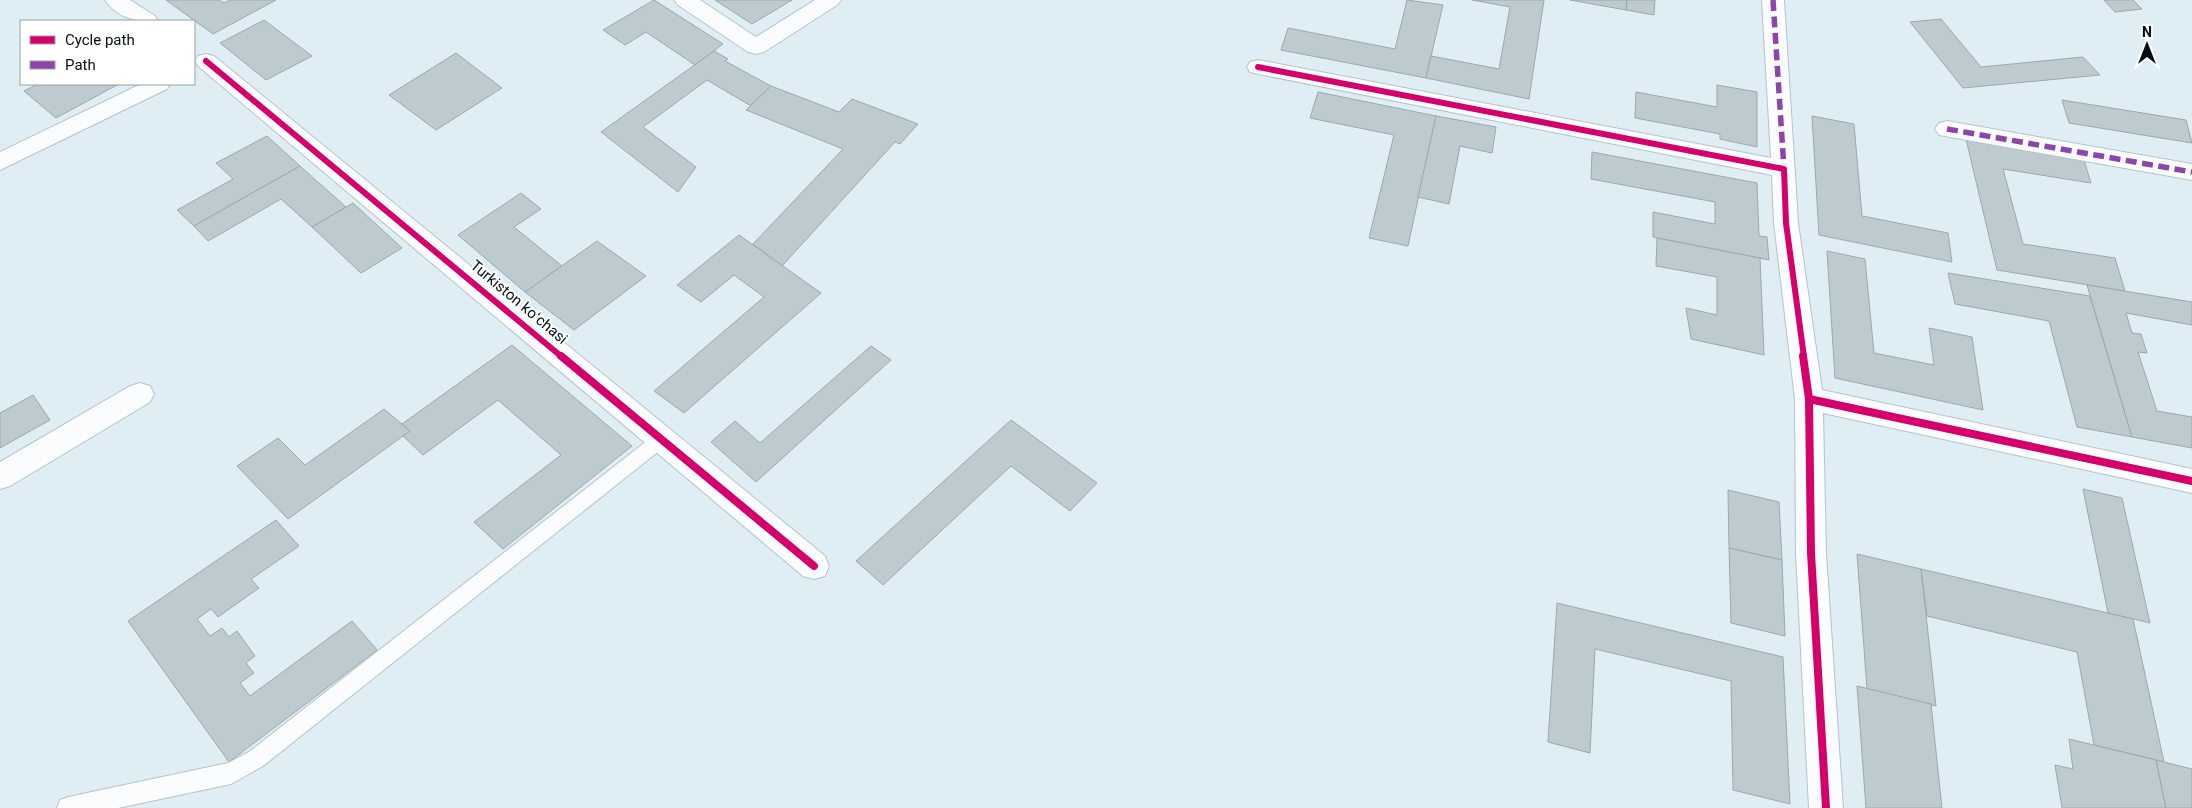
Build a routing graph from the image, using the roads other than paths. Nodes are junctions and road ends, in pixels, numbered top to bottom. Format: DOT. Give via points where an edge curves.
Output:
graph roads {
  1 [pos="116,0"];
  2 [pos="685,0"];
  3 [pos="830,0"];
  4 [pos="1773,0"];
  5 [pos="146,20"];
  6 [pos="198,60"];
  7 [pos="1258,66"];
  8 [pos="157,85"];
  9 [pos="1947,129"];
  10 [pos="0,162"];
  11 [pos="1784,169"];
  12 [pos="2192,172"];
  13 [pos="140,394"];
  14 [pos="1809,399"];
  15 [pos="663,438"];
  16 [pos="0,477"];
  17 [pos="2192,481"];
  18 [pos="814,566"];
  19 [pos="68,808"];
  20 [pos="1826,808"];
  1 -- 5 [label="street"];
  2 -- 3 [label="street" via="756,47"];
  4 -- 11 [label="street"];
  6 -- 15 [label="street, Turkiston koʻchasi"];
  7 -- 11 [label="street"];
  8 -- 10 [label="street"];
  9 -- 12 [label="street"];
  11 -- 14 [label="street" via="1786,223"];
  13 -- 16 [label="street"];
  14 -- 17 [label="street"];
  14 -- 20 [label="street" via="1811,553"];
  15 -- 18 [label="street, Turkiston koʻchasi"];
  15 -- 19 [label="lane" via="256,759 231,773"];
}
